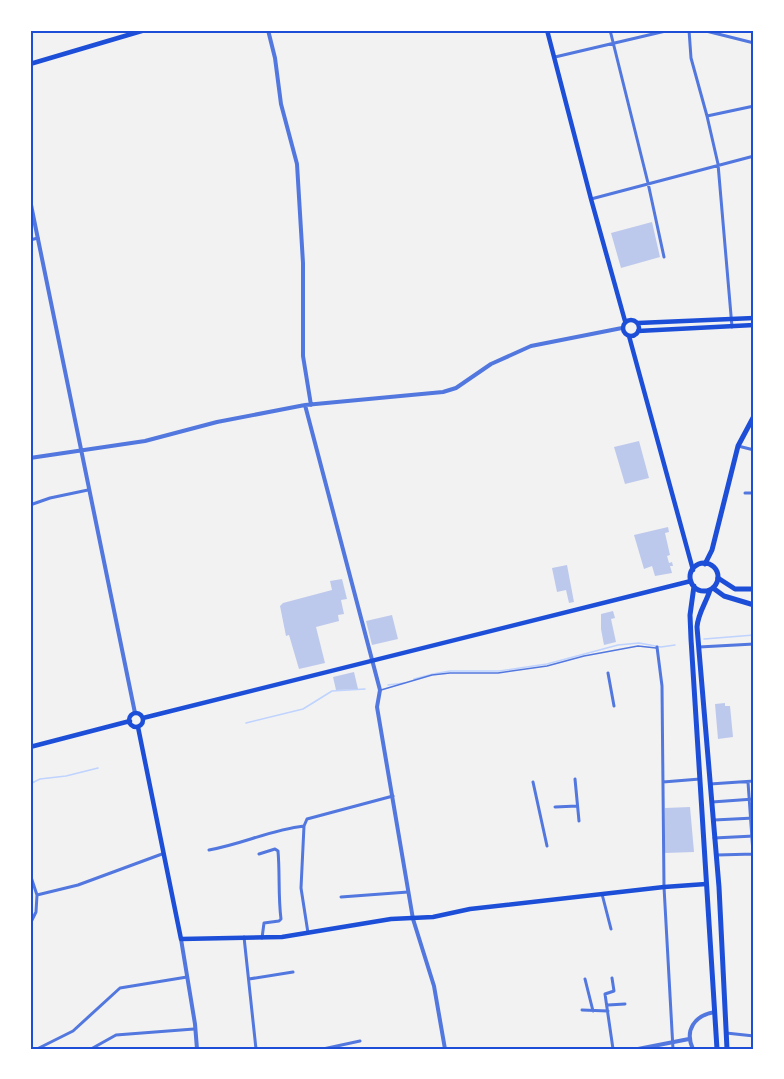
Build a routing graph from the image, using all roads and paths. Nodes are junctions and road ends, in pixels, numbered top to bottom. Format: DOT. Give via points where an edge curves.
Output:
graph roads {
  1 [pos="145,30"];
  2 [pos="268,30"];
  3 [pos="548,30"];
  4 [pos="610,30"];
  5 [pos="670,30"];
  6 [pos="688,30"];
  7 [pos="702,30"];
  8 [pos="653,32"];
  9 [pos="754,43"];
  10 [pos="614,44"];
  11 [pos="554,57"];
  12 [pos="30,64"];
  13 [pos="754,106"];
  14 [pos="707,116"];
  15 [pos="754,156"];
  16 [pos="718,164"];
  17 [pos="648,183"];
  18 [pos="591,199"];
  19 [pos="30,200"];
  20 [pos="38,238"];
  21 [pos="30,240"];
  22 [pos="664,257"];
  23 [pos="754,318"];
  24 [pos="732,319"];
  25 [pos="626,321"];
  26 [pos="638,323"];
  27 [pos="754,325"];
  28 [pos="732,327"];
  29 [pos="622,328"];
  30 [pos="638,331"];
  31 [pos="629,336"];
  32 [pos="304,405"];
  33 [pos="310,405"];
  34 [pos="754,416"];
  35 [pos="738,446"];
  36 [pos="81,450"];
  37 [pos="754,450"];
  38 [pos="30,458"];
  39 [pos="88,490"];
  40 [pos="745,493"];
  41 [pos="754,493"];
  42 [pos="30,505"];
  43 [pos="705,564"];
  44 [pos="693,570"];
  45 [pos="718,578"];
  46 [pos="693,584"];
  47 [pos="711,589"];
  48 [pos="754,589"];
  49 [pos="754,605"];
  50 [pos="754,644"];
  51 [pos="657,647"];
  52 [pos="699,647"];
  53 [pos="374,662"];
  54 [pos="608,673"];
  55 [pos="380,690"];
  56 [pos="614,706"];
  57 [pos="135,713"];
  58 [pos="143,718"];
  59 [pos="130,721"];
  60 [pos="138,727"];
  61 [pos="30,747"];
  62 [pos="575,779"];
  63 [pos="700,779"];
  64 [pos="754,781"];
  65 [pos="532,782"];
  66 [pos="663,782"];
  67 [pos="748,782"];
  68 [pos="710,784"];
  69 [pos="393,795"];
  70 [pos="752,800"];
  71 [pos="712,802"];
  72 [pos="577,806"];
  73 [pos="555,807"];
  74 [pos="752,818"];
  75 [pos="713,820"];
  76 [pos="579,821"];
  77 [pos="304,826"];
  78 [pos="753,836"];
  79 [pos="714,838"];
  80 [pos="547,846"];
  81 [pos="209,850"];
  82 [pos="162,854"];
  83 [pos="260,854"];
  84 [pos="754,854"];
  85 [pos="716,855"];
  86 [pos="754,867"];
  87 [pos="30,874"];
  88 [pos="706,884"];
  89 [pos="664,887"];
  90 [pos="408,892"];
  91 [pos="602,894"];
  92 [pos="37,895"];
  93 [pos="341,897"];
  94 [pos="413,919"];
  95 [pos="30,924"];
  96 [pos="612,929"];
  97 [pos="308,933"];
  98 [pos="244,937"];
  99 [pos="262,938"];
  100 [pos="181,939"];
  101 [pos="293,972"];
  102 [pos="187,977"];
  103 [pos="612,978"];
  104 [pos="249,979"];
  105 [pos="585,979"];
  106 [pos="625,1004"];
  107 [pos="608,1005"];
  108 [pos="582,1010"];
  109 [pos="593,1011"];
  110 [pos="608,1011"];
  111 [pos="715,1012"];
  112 [pos="194,1029"];
  113 [pos="726,1033"];
  114 [pos="754,1036"];
  115 [pos="689,1039"];
  116 [pos="360,1041"];
  117 [pos="673,1041"];
  118 [pos="37,1049"];
  119 [pos="91,1049"];
  120 [pos="197,1049"];
  121 [pos="256,1049"];
  122 [pos="323,1049"];
  123 [pos="445,1049"];
  124 [pos="613,1049"];
  125 [pos="638,1049"];
  126 [pos="673,1049"];
  127 [pos="693,1049"];
  128 [pos="717,1049"];
  129 [pos="727,1049"];
  1 -- 12 [label="main road"];
  2 -- 33 [label="street" via="297,164 303,356"];
  3 -- 11 [label="main road"];
  4 -- 10 [label="street"];
  5 -- 8 [label="street"];
  6 -- 14 [label="street" via="691,58"];
  7 -- 9 [label="street"];
  8 -- 10 [label="street"];
  10 -- 11 [label="street"];
  10 -- 17 [label="street"];
  11 -- 18 [label="main road"];
  13 -- 14 [label="street"];
  14 -- 16 [label="street"];
  15 -- 16 [label="street"];
  16 -- 17 [label="street"];
  16 -- 24 [label="street"];
  17 -- 18 [label="street"];
  17 -- 22 [label="street"];
  18 -- 25 [label="main road"];
  19 -- 20 [label="street"];
  20 -- 21 [label="street"];
  20 -- 36 [label="street"];
  23 -- 24 [label="main road"];
  24 -- 26 [label="main road"];
  24 -- 28 [label="street"];
  25 -- 26 [label="main road"];
  25 -- 29 [label="main road"];
  26 -- 30 [label="main road"];
  27 -- 28 [label="main road"];
  28 -- 30 [label="main road"];
  29 -- 31 [label="main road"];
  29 -- 33 [label="street" via="531,346 490,364 456,388 443,392"];
  30 -- 31 [label="main road"];
  31 -- 44 [label="main road"];
  32 -- 33 [label="street"];
  32 -- 36 [label="street" via="145,441"];
  32 -- 53 [label="street"];
  34 -- 35 [label="main road"];
  35 -- 37 [label="street"];
  35 -- 43 [label="main road"];
  36 -- 38 [label="street"];
  36 -- 39 [label="street"];
  39 -- 42 [label="street"];
  39 -- 57 [label="street"];
  40 -- 41 [label="street"];
  43 -- 44 [label="main road"];
  43 -- 45 [label="main road" via="715,568"];
  44 -- 46 [label="main road"];
  45 -- 47 [label="main road"];
  45 -- 48 [label="main road" via="735,589"];
  46 -- 47 [label="main road" via="701,591"];
  46 -- 53 [label="main road" via="402,652"];
  46 -- 63 [label="main road" via="690,627"];
  47 -- 49 [label="main road"];
  47 -- 52 [label="main road" via="698,619"];
  50 -- 52 [label="street"];
  51 -- 55 [label="lane" via="638,646 498,673 432,675"];
  51 -- 66 [label="street" via="662,686"];
  52 -- 68 [label="main road"];
  53 -- 55 [label="street"];
  53 -- 58 [label="main road"];
  54 -- 56 [label="street"];
  55 -- 69 [label="street" via="377,707"];
  57 -- 58 [label="main road"];
  57 -- 59 [label="main road"];
  58 -- 60 [label="main road"];
  59 -- 60 [label="main road"];
  59 -- 61 [label="main road"];
  60 -- 82 [label="main road"];
  62 -- 72 [label="street"];
  63 -- 66 [label="street"];
  63 -- 88 [label="main road"];
  64 -- 67 [label="street"];
  65 -- 80 [label="street"];
  66 -- 89 [label="street"];
  67 -- 68 [label="street"];
  67 -- 70 [label="street"];
  68 -- 71 [label="main road"];
  69 -- 77 [label="street" via="307,819"];
  69 -- 90 [label="street"];
  70 -- 71 [label="street"];
  70 -- 74 [label="street"];
  71 -- 75 [label="main road"];
  72 -- 73 [label="street"];
  72 -- 76 [label="street"];
  74 -- 75 [label="street"];
  74 -- 78 [label="street"];
  75 -- 79 [label="main road"];
  77 -- 81 [label="street" via="274,830"];
  77 -- 97 [label="street" via="301,888"];
  78 -- 79 [label="street"];
  78 -- 84 [label="street"];
  79 -- 85 [label="main road"];
  82 -- 92 [label="street" via="78,885"];
  82 -- 100 [label="main road"];
  83 -- 99 [label="street" via="275,849 279,862 280,920 264,922"];
  84 -- 85 [label="street"];
  84 -- 86 [label="street"];
  85 -- 113 [label="main road"];
  87 -- 92 [label="street"];
  88 -- 89 [label="main road"];
  88 -- 111 [label="main road"];
  89 -- 91 [label="main road"];
  89 -- 117 [label="street"];
  90 -- 93 [label="street"];
  90 -- 94 [label="street"];
  91 -- 94 [label="main road"];
  91 -- 96 [label="street"];
  92 -- 95 [label="street" via="36,912"];
  94 -- 97 [label="main road"];
  94 -- 123 [label="street" via="434,986"];
  97 -- 99 [label="main road"];
  98 -- 99 [label="main road"];
  98 -- 100 [label="main road"];
  98 -- 104 [label="street"];
  100 -- 102 [label="street"];
  101 -- 104 [label="street"];
  102 -- 112 [label="street"];
  102 -- 118 [label="street" via="120,988 73,1031"];
  103 -- 107 [label="street" via="614,991 605,994"];
  104 -- 121 [label="street"];
  105 -- 109 [label="street"];
  106 -- 107 [label="street"];
  107 -- 110 [label="street"];
  108 -- 109 [label="street"];
  109 -- 110 [label="street"];
  110 -- 124 [label="street"];
  111 -- 115 [label="street" via="696,1020"];
  111 -- 128 [label="main road"];
  112 -- 119 [label="street" via="116,1035"];
  112 -- 120 [label="street"];
  113 -- 114 [label="street"];
  113 -- 129 [label="main road"];
  115 -- 117 [label="street"];
  115 -- 127 [label="street"];
  116 -- 122 [label="street"];
  117 -- 125 [label="street"];
  117 -- 126 [label="street"];
}
